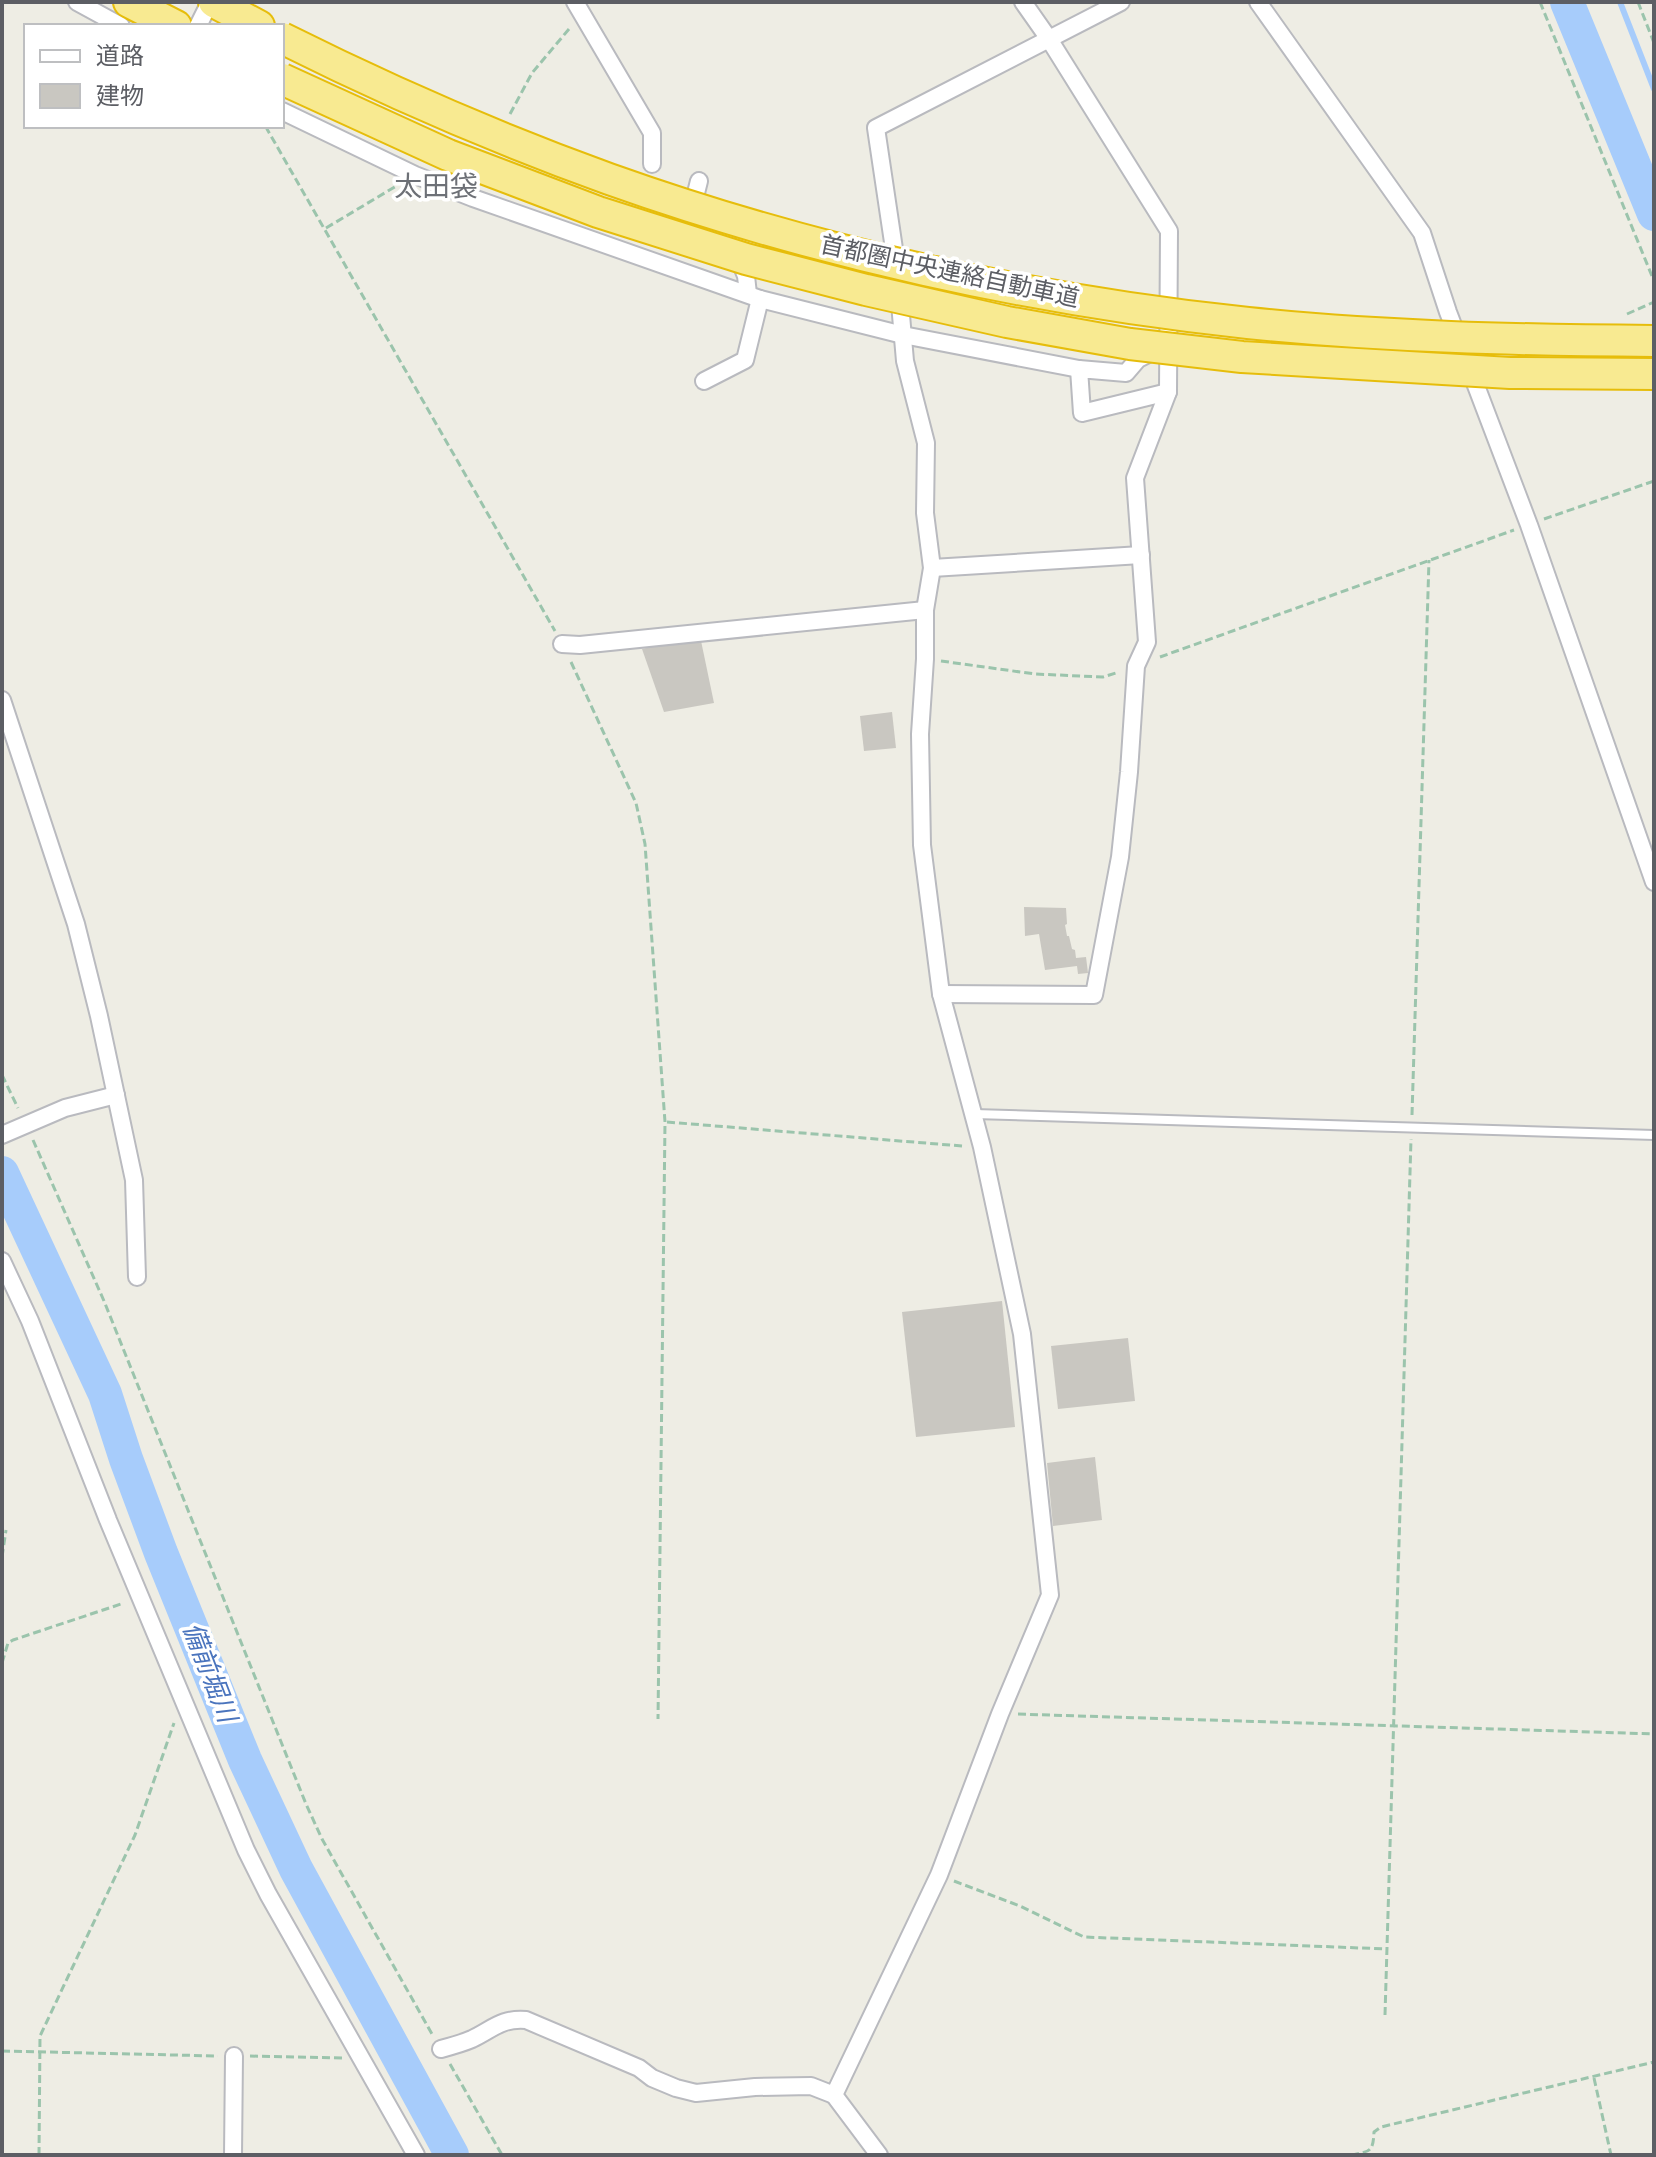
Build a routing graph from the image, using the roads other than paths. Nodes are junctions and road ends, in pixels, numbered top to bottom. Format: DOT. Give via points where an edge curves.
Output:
graph roads {
  1 [pos="77,2"];
  2 [pos="129,2"];
  3 [pos="212,2"];
  4 [pos="1023,2"];
  5 [pos="1121,2"];
  6 [pos="1258,2"];
  7 [pos="578,9"];
  8 [pos="117,24"];
  9 [pos="172,24"];
  10 [pos="199,24"];
  11 [pos="255,24"];
  12 [pos="284,39"];
  13 [pos="1049,39"];
  14 [pos="284,80"];
  15 [pos="284,112"];
  16 [pos="652,164"];
  17 [pos="699,181"];
  18 [pos="754,296"];
  19 [pos="903,335"];
  20 [pos="1654,341"];
  21 [pos="1168,344"];
  22 [pos="1079,369"];
  23 [pos="1654,374"];
  24 [pos="704,381"];
  25 [pos="1168,392"];
  26 [pos="1141,555"];
  27 [pos="932,568"];
  28 [pos="925,610"];
  29 [pos="562,644"];
  30 [pos="2,700"];
  31 [pos="1654,882"];
  32 [pos="941,994"];
  33 [pos="116,1095"];
  34 [pos="973,1114"];
  35 [pos="2,1135"];
  36 [pos="1654,1135"];
  37 [pos="2,1261"];
  38 [pos="137,1277"];
  39 [pos="441,2049"];
  40 [pos="234,2056"];
  41 [pos="834,2095"];
  42 [pos="233,2155"];
  43 [pos="416,2155"];
  44 [pos="879,2155"];
  1 -- 8 [label="street"];
  2 -- 9 [label="highway"];
  3 -- 10 [label="street"];
  3 -- 11 [label="highway"];
  4 -- 13 [label="street"];
  5 -- 13 [label="street"];
  6 -- 31 [label="street" via="1422,233"];
  7 -- 16 [label="street" via="652,133"];
  12 -- 20 [label="highway, 首都圏中央連絡自動車道, bridge" via="470,125 609,179 872,257 1014,288 1247,323 1482,339"];
  13 -- 19 [label="street" via="876,128"];
  13 -- 21 [label="street" via="1169,231"];
  14 -- 23 [label="highway, 首都圏中央連絡自動車道, bridge" via="448,155 598,212 746,259 1007,322 1242,357 1510,373"];
  15 -- 18 [label="street" via="473,198"];
  17 -- 18 [label="street" via="695,197 701,210 737,254"];
  18 -- 19 [label="street"];
  18 -- 24 [label="street" via="745,360"];
  19 -- 22 [label="street"];
  19 -- 27 [label="street" via="926,443 925,513"];
  21 -- 22 [label="street" via="1138,359 1126,373"];
  21 -- 25 [label="street"];
  22 -- 25 [label="street" via="1082,413"];
  25 -- 26 [label="street" via="1135,478"];
  26 -- 27 [label="street"];
  26 -- 32 [label="street" via="1147,642 1136,666 1120,857 1094,995"];
  27 -- 28 [label="street"];
  28 -- 29 [label="street"];
  28 -- 32 [label="street" via="922,845"];
  30 -- 33 [label="street" via="76,924"];
  32 -- 34 [label="street"];
  33 -- 35 [label="street" via="65,1108"];
  33 -- 38 [label="street" via="134,1180"];
  34 -- 36 [label="lane"];
  34 -- 41 [label="street" via="1022,1334 1050,1595 939,1875"];
  37 -- 43 [label="street" via="246,1850"];
  39 -- 41 [label="street" via="500,2023 526,2020 696,2093 811,2086"];
  40 -- 42 [label="street"];
  41 -- 44 [label="street"];
}
